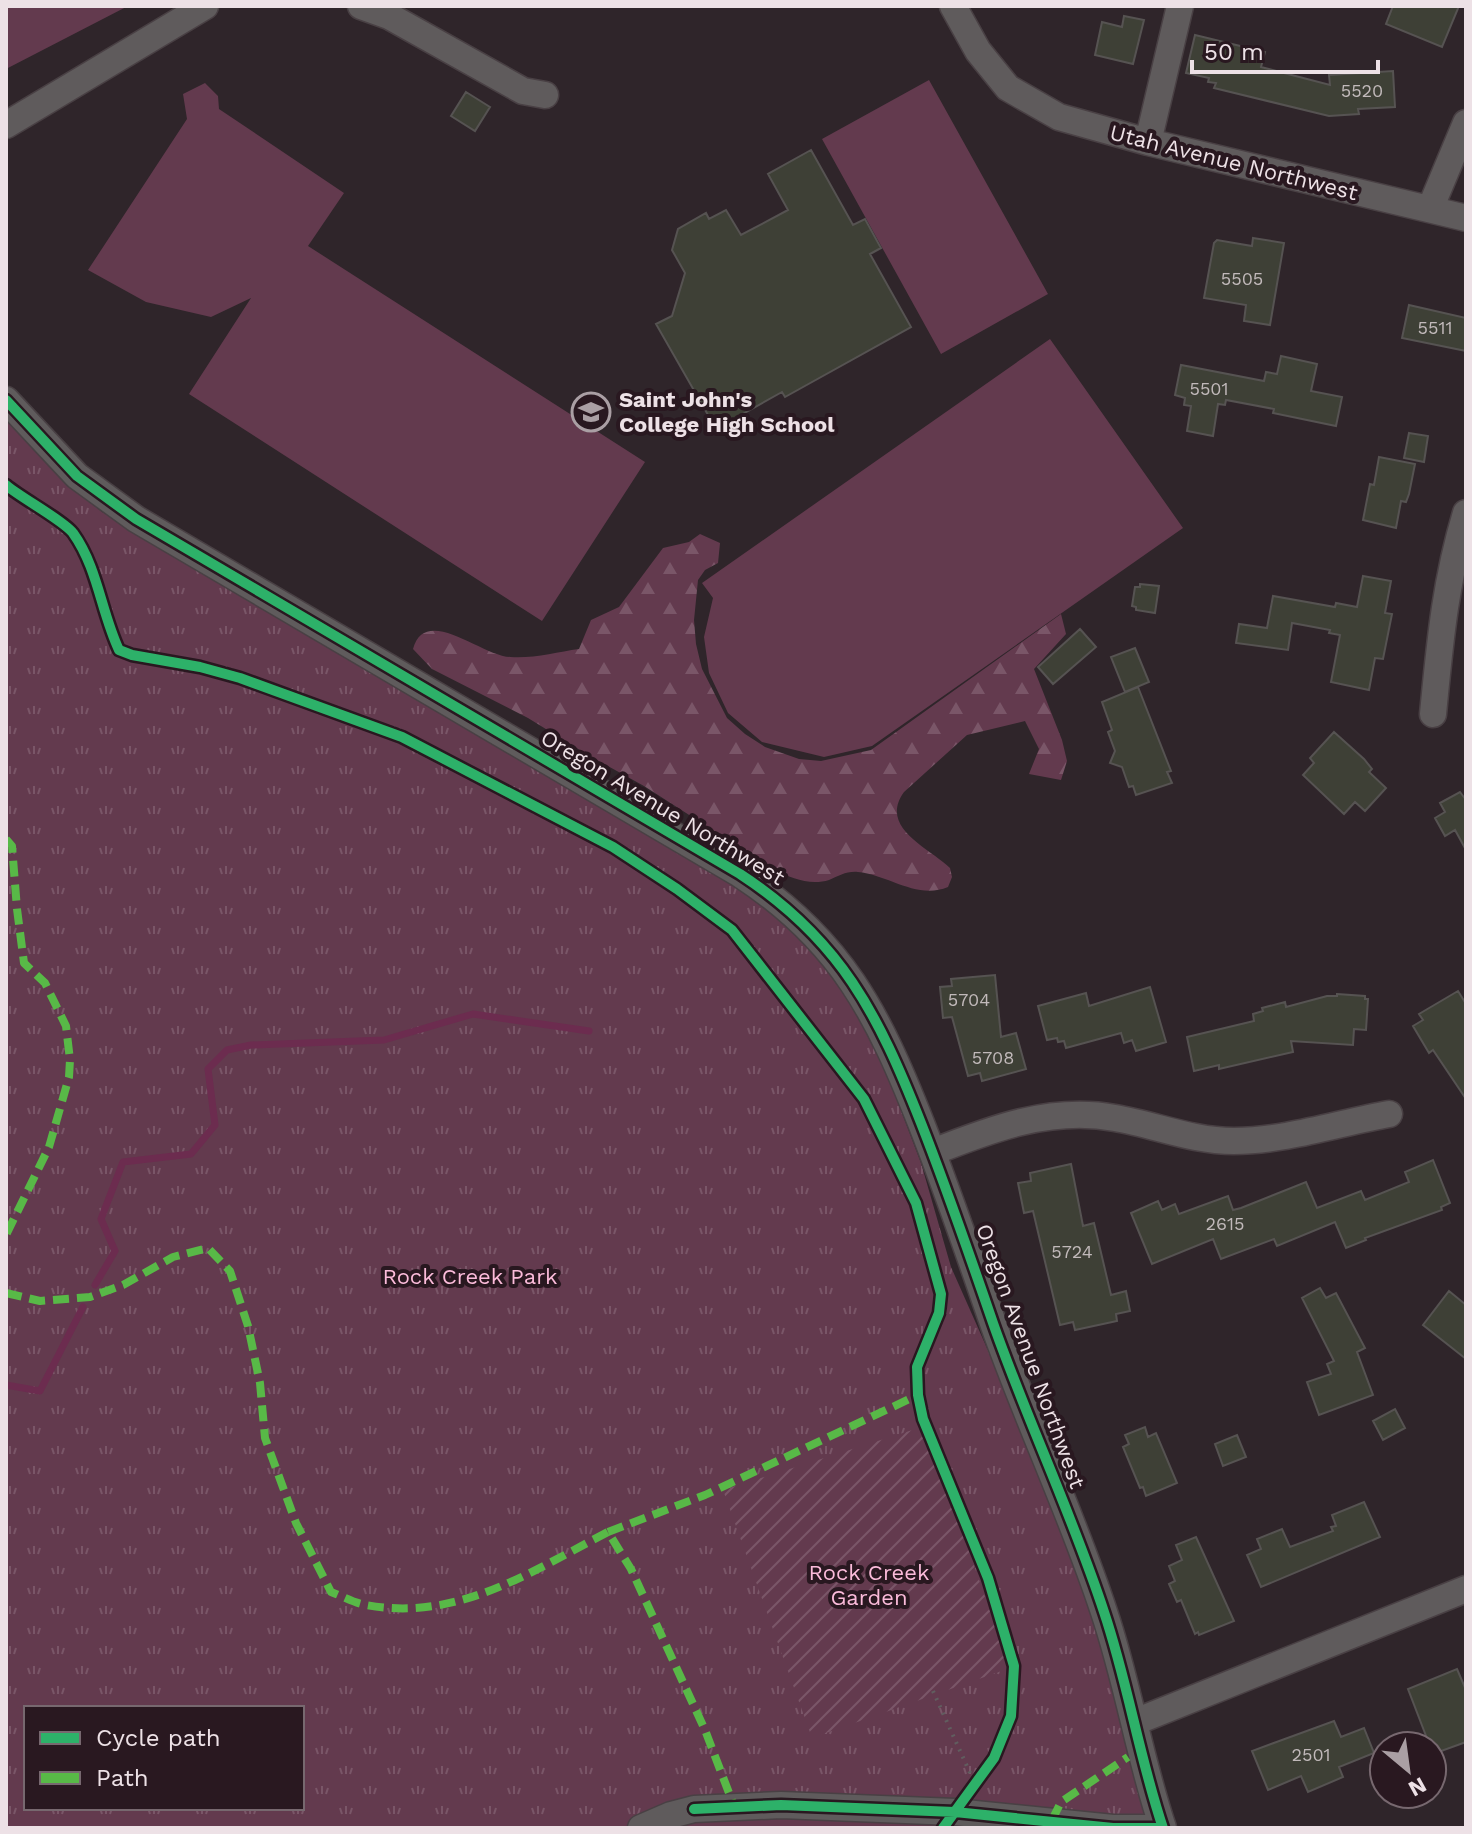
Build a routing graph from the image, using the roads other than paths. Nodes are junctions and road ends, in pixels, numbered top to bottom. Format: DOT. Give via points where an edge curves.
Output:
graph roads {
  1 [pos="205,6"];
  2 [pos="361,6"];
  3 [pos="953,6"];
  4 [pos="1180,6"];
  5 [pos="545,95"];
  6 [pos="1466,123"];
  7 [pos="6,125"];
  8 [pos="1148,142"];
  9 [pos="1430,209"];
  10 [pos="1466,218"];
  11 [pos="6,400"];
  12 [pos="1466,513"];
  13 [pos="1433,714"];
  14 [pos="1389,1114"];
  15 [pos="933,1152"];
  16 [pos="1466,1589"];
  17 [pos="1135,1722"];
  18 [pos="870,1818"];
  19 [pos="641,1828"];
  20 [pos="1163,1828"];
  1 -- 7 [label="street"];
  2 -- 5 [label="street" via="389,16 523,91"];
  3 -- 8 [label="street, Utah Avenue Northwest" via="978,51 1008,88 1066,120"];
  4 -- 8 [label="street"];
  6 -- 9 [label="street"];
  8 -- 9 [label="street, Utah Avenue Northwest"];
  9 -- 10 [label="street, Utah Avenue Northwest"];
  11 -- 15 [label="street, Oregon Avenue Northwest" via="77,476 136,519 740,874 784,905 825,945 870,1008"];
  12 -- 13 [label="street" via="1441,620"];
  14 -- 15 [label="street" via="1235,1141 1189,1137 1119,1118 1066,1114 988,1130"];
  15 -- 17 [label="street, Oregon Avenue Northwest" via="1095,1584"];
  16 -- 17 [label="street"];
  17 -- 20 [label="street, Oregon Avenue Northwest"];
  18 -- 19 [label="street" via="734,1806 694,1809"];
  18 -- 20 [label="street" via="955,1812"];
}
